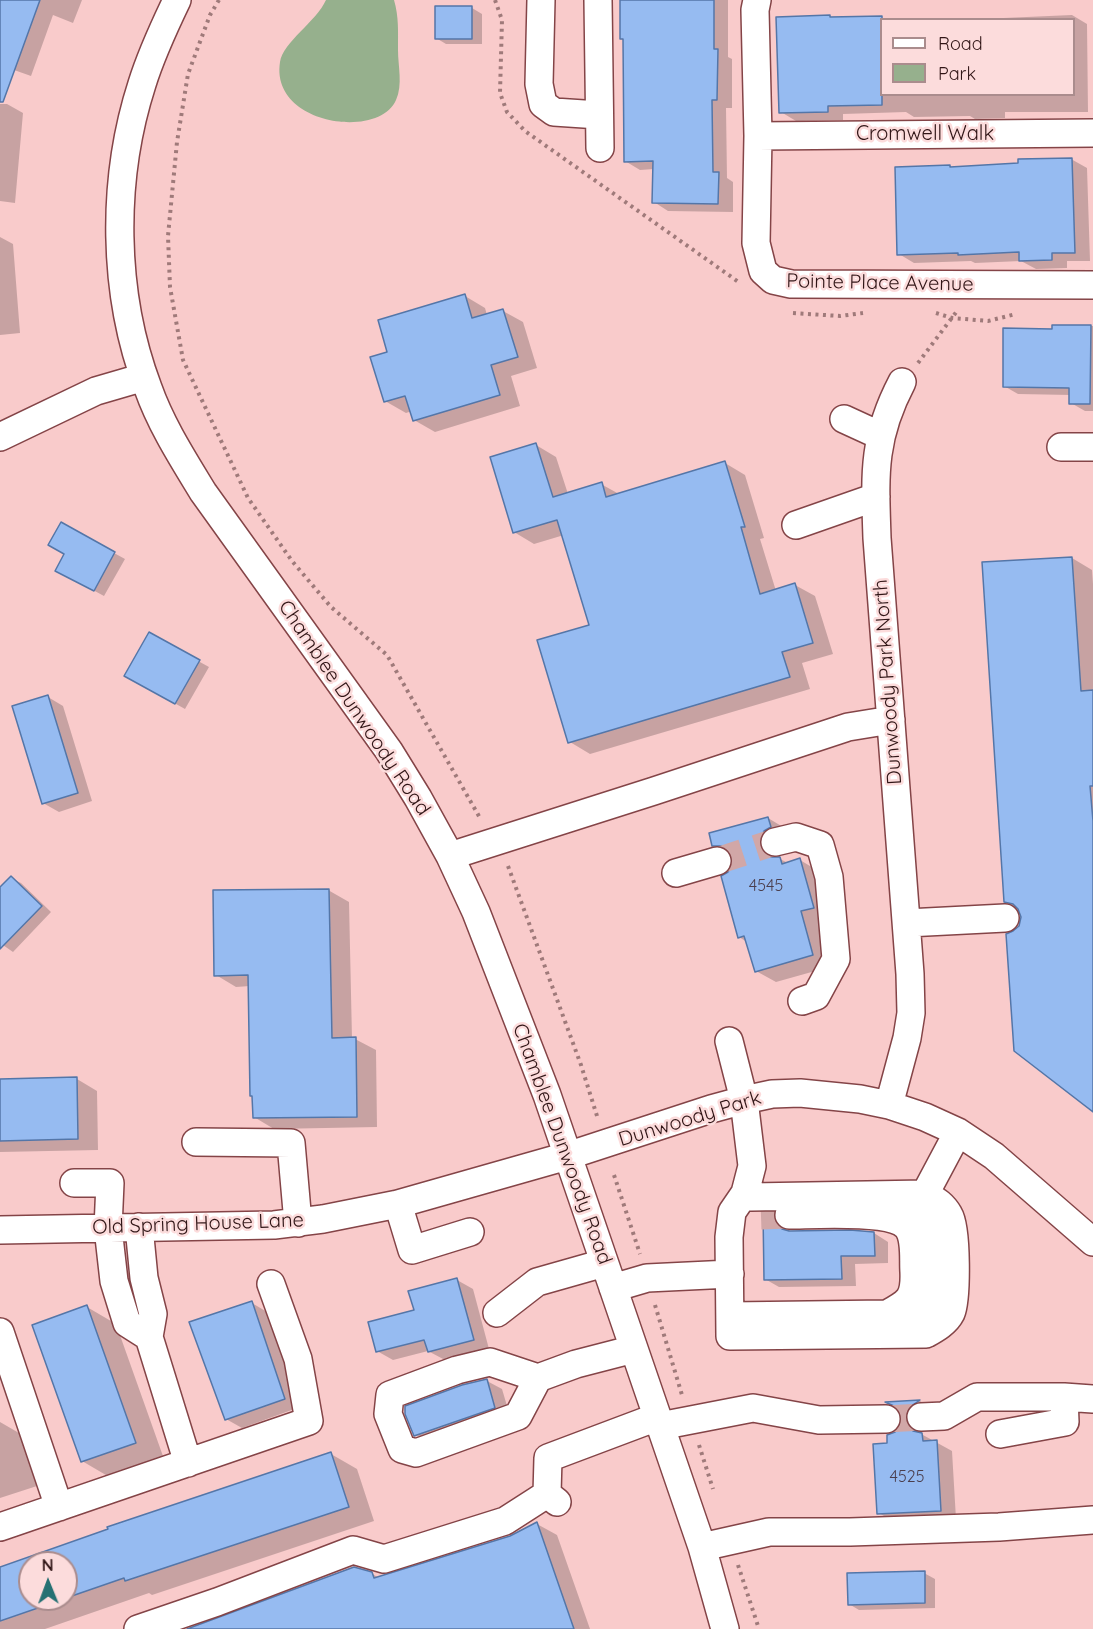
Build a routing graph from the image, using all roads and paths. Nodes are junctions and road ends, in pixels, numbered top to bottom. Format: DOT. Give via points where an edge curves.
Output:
graph roads {
  1 [pos="177,0"];
  2 [pos="219,0"];
  3 [pos="541,0"];
  4 [pos="598,0"];
  5 [pos="757,0"];
  6 [pos="599,115"];
  7 [pos="1093,133"];
  8 [pos="758,136"];
  9 [pos="600,148"];
  10 [pos="974,285"];
  11 [pos="1093,285"];
  12 [pos="144,376"];
  13 [pos="902,382"];
  14 [pos="844,419"];
  15 [pos="881,436"];
  16 [pos="0,437"];
  17 [pos="1061,447"];
  18 [pos="1093,447"];
  19 [pos="876,497"];
  20 [pos="796,525"];
  21 [pos="891,720"];
  22 [pos="494,841"];
  23 [pos="775,842"];
  24 [pos="450,856"];
  25 [pos="717,861"];
  26 [pos="676,873"];
  27 [pos="1005,918"];
  28 [pos="907,923"];
  29 [pos="802,1001"];
  30 [pos="729,1041"];
  31 [pos="744,1100"];
  32 [pos="889,1106"];
  33 [pos="597,1116"];
  34 [pos="958,1132"];
  35 [pos="196,1142"];
  36 [pos="567,1156"];
  37 [pos="74,1183"];
  38 [pos="924,1194"];
  39 [pos="752,1202"];
  40 [pos="398,1204"];
  41 [pos="789,1215"];
  42 [pos="298,1223"];
  43 [pos="139,1227"];
  44 [pos="108,1228"];
  45 [pos="0,1230"];
  46 [pos="470,1232"];
  47 [pos="1093,1242"];
  48 [pos="604,1263"];
  49 [pos="730,1274"];
  50 [pos="271,1284"];
  51 [pos="613,1288"];
  52 [pos="497,1313"];
  53 [pos="730,1316"];
  54 [pos="0,1332"];
  55 [pos="149,1338"];
  56 [pos="634,1349"];
  57 [pos="538,1378"];
  58 [pos="1064,1397"];
  59 [pos="1093,1399"];
  60 [pos="921,1418"];
  61 [pos="886,1419"];
  62 [pos="659,1422"];
  63 [pos="1000,1434"];
  64 [pos="188,1463"];
  65 [pos="59,1507"];
  66 [pos="1093,1520"];
  67 [pos="0,1527"];
  68 [pos="702,1547"];
  69 [pos="138,1629"];
  70 [pos="725,1629"];
  1 -- 12 [label="street, Chamblee Dunwoody Road" via="141,84 122,176 123,285"];
  2 -- 22 [label="path" via="188,74 168,236 170,287 183,360 248,498 292,561 331,607 387,655"];
  3 -- 6 [label="street" via="543,104 554,112"];
  4 -- 6 [label="street"];
  5 -- 8 [label="street, Pointe Place Avenue"];
  6 -- 9 [label="street"];
  7 -- 8 [label="street, Cromwell Walk"];
  8 -- 10 [label="street, Pointe Place Avenue" via="756,243 763,271 773,280 791,284"];
  10 -- 11 [label="street, Pointe Place Avenue"];
  10 -- 13 [label="path" via="948,326"];
  12 -- 16 [label="street" via="96,392"];
  12 -- 24 [label="street, Chamblee Dunwoody Road" via="157,410 203,492 389,751"];
  13 -- 15 [label="street, Dunwoody Park North" via="889,407"];
  14 -- 15 [label="street"];
  15 -- 19 [label="street, Dunwoody Park North"];
  17 -- 18 [label="street"];
  19 -- 20 [label="street"];
  19 -- 21 [label="street, Dunwoody Park North"];
  21 -- 22 [label="street" via="848,727"];
  21 -- 28 [label="street, Dunwoody Park North"];
  22 -- 24 [label="street"];
  22 -- 33 [label="path" via="508,865"];
  23 -- 29 [label="street" via="796,837 820,845 829,877 836,959 816,996"];
  24 -- 36 [label="street, Chamblee Dunwoody Road" via="476,912"];
  25 -- 26 [label="street"];
  27 -- 28 [label="street"];
  28 -- 32 [label="street, Dunwoody Park North" via="911,1013"];
  30 -- 31 [label="street"];
  31 -- 32 [label="street, Dunwoody Park" via="800,1093"];
  31 -- 36 [label="street, Dunwoody Park"];
  31 -- 39 [label="street"];
  32 -- 34 [label="street, Dunwoody Park"];
  34 -- 38 [label="street"];
  34 -- 47 [label="street, Dunwoody Park" via="994,1156"];
  35 -- 42 [label="street" via="291,1143"];
  36 -- 40 [label="street, Old Spring House Lane"];
  36 -- 48 [label="street, Chamblee Dunwoody Road"];
  37 -- 44 [label="street" via="110,1183"];
  38 -- 39 [label="street"];
  38 -- 53 [label="street" via="941,1203 951,1217 954,1231 955,1302 950,1316 940,1326 926,1334 730,1336"];
  39 -- 49 [label="street" via="732,1212"];
  40 -- 42 [label="street, Old Spring House Lane"];
  40 -- 46 [label="street" via="412,1250"];
  41 -- 53 [label="street" via="890,1217 907,1227 913,1241 914,1289 907,1304 887,1314"];
  42 -- 43 [label="street, Old Spring House Lane"];
  43 -- 44 [label="street, Old Spring House Lane"];
  43 -- 55 [label="street" via="144,1278 153,1314"];
  44 -- 45 [label="street, Old Spring House Lane"];
  44 -- 55 [label="street" via="114,1281 128,1323"];
  48 -- 51 [label="street, Chamblee Dunwoody Road"];
  48 -- 52 [label="street" via="537,1282"];
  49 -- 51 [label="street" via="647,1278"];
  49 -- 53 [label="street"];
  50 -- 64 [label="street" via="297,1359 309,1421"];
  51 -- 56 [label="street, Chamblee Dunwoody Road"];
  54 -- 65 [label="street"];
  55 -- 64 [label="street"];
  56 -- 57 [label="street"];
  56 -- 62 [label="street, Chamblee Dunwoody Road"];
  57 -- 57 [label="street" via="490,1362 390,1395 388,1414 402,1449 416,1453 518,1416"];
  58 -- 59 [label="street"];
  58 -- 60 [label="street" via="976,1397 944,1416"];
  58 -- 63 [label="street" via="1065,1422"];
  61 -- 62 [label="street" via="819,1420 753,1408"];
  62 -- 68 [label="street, Chamblee Dunwoody Road"];
  62 -- 69 [label="street" via="548,1458 552,1498 505,1521 384,1559 353,1550"];
  64 -- 65 [label="street"];
  65 -- 67 [label="street"];
  66 -- 68 [label="street" via="999,1527 769,1532"];
  68 -- 70 [label="street, Chamblee Dunwoody Road"];
}
